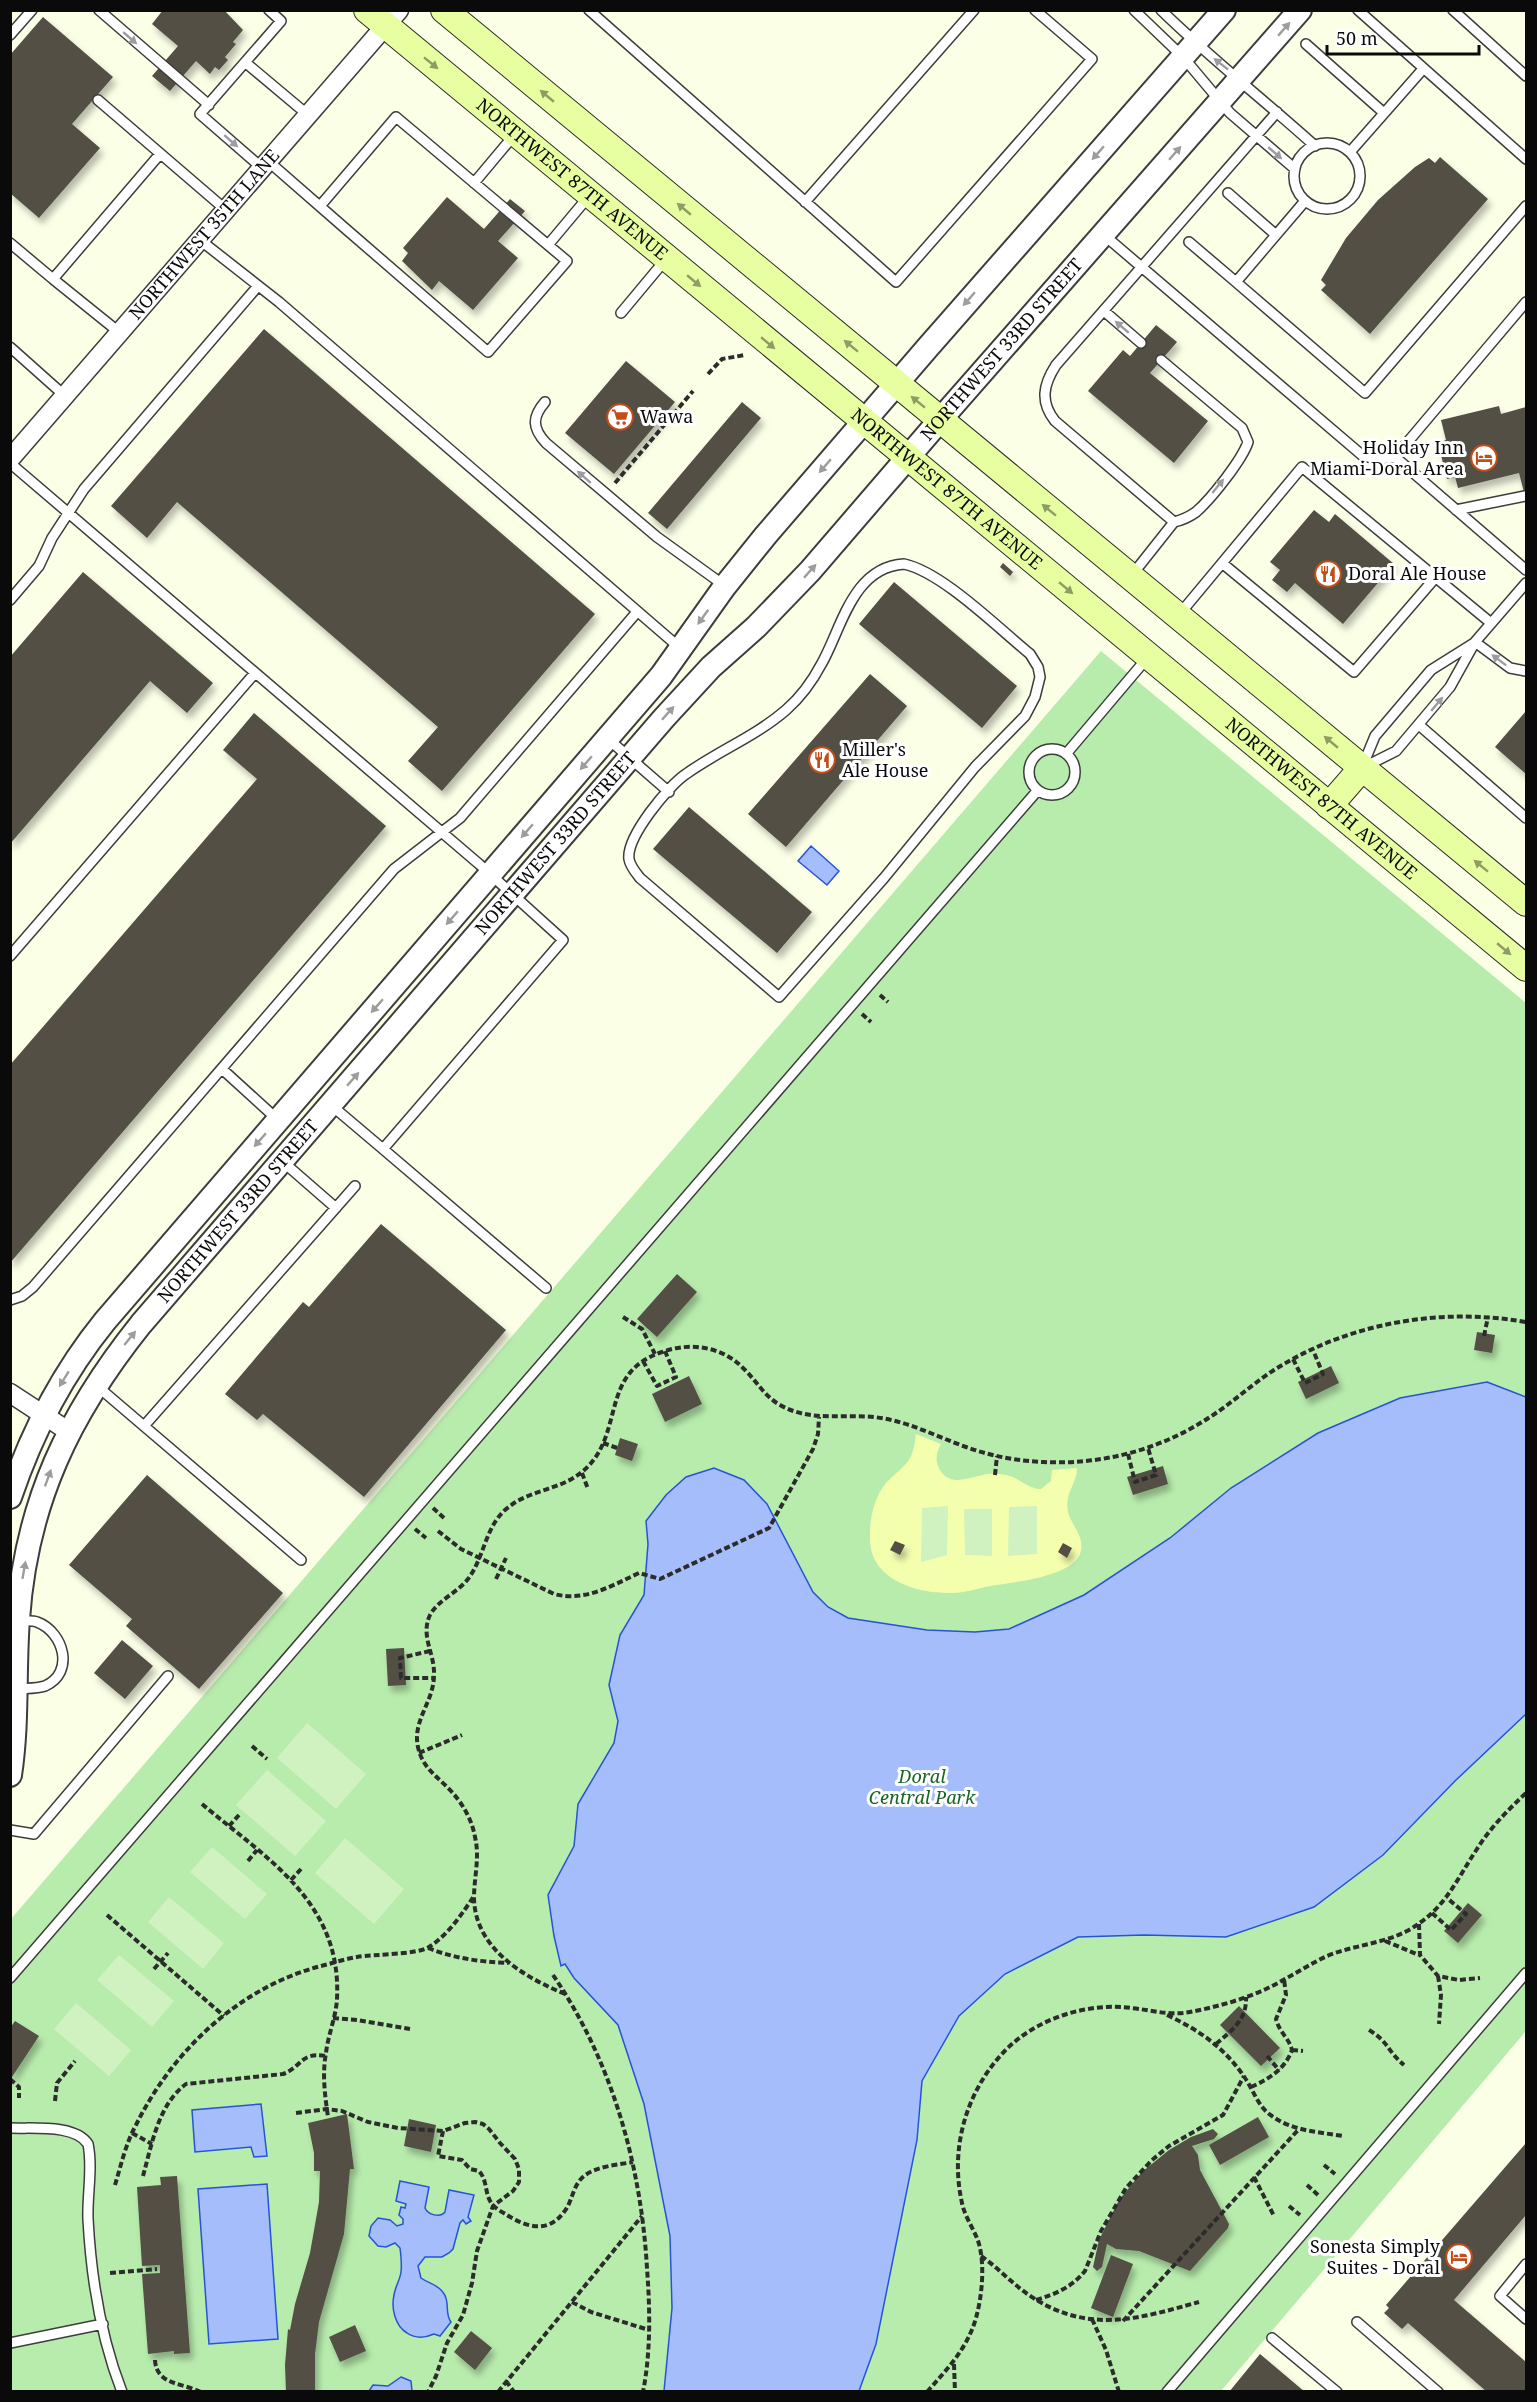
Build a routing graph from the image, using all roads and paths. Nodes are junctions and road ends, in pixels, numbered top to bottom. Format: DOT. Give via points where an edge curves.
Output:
graph roads {
  1 [pos="32,10"];
  2 [pos="99,10"];
  3 [pos="269,10"];
  4 [pos="444,10"];
  5 [pos="589,10"];
  6 [pos="974,10"];
  7 [pos="1035,10"];
  8 [pos="1134,10"];
  9 [pos="1161,10"];
  10 [pos="1224,10"];
  11 [pos="1300,10"];
  12 [pos="1358,10"];
  13 [pos="1459,13"];
  14 [pos="384,16"];
  15 [pos="10,35"];
  16 [pos="1306,44"];
  17 [pos="1189,50"];
  18 [pos="246,63"];
  19 [pos="1423,69"];
  20 [pos="1527,76"];
  21 [pos="1240,79"];
  22 [pos="98,100"];
  23 [pos="1219,102"];
  24 [pos="209,105"];
  25 [pos="1277,112"];
  26 [pos="1384,113"];
  27 [pos="308,115"];
  28 [pos="516,133"];
  29 [pos="1256,136"];
  30 [pos="1315,146"];
  31 [pos="1350,152"];
  32 [pos="160,154"];
  33 [pos="1527,159"];
  34 [pos="265,165"];
  35 [pos="1295,169"];
  36 [pos="474,183"];
  37 [pos="1228,193"];
  38 [pos="590,194"];
  39 [pos="1305,201"];
  40 [pos="805,202"];
  41 [pos="320,206"];
  42 [pos="1527,206"];
  43 [pos="226,210"];
  44 [pos="1104,234"];
  45 [pos="1276,235"];
  46 [pos="200,240"];
  47 [pos="1189,242"];
  48 [pos="10,243"];
  49 [pos="548,245"];
  50 [pos="667,258"];
  51 [pos="1141,266"];
  52 [pos="53,279"];
  53 [pos="1236,282"];
  54 [pos="258,286"];
  55 [pos="1527,302"];
  56 [pos="1104,311"];
  57 [pos="621,313"];
  58 [pos="120,333"];
  59 [pos="1141,343"];
  60 [pos="10,347"];
  61 [pos="745,355"];
  62 [pos="1161,360"];
  63 [pos="708,374"];
  64 [pos="896,384"];
  65 [pos="693,391"];
  66 [pos="65,396"];
  67 [pos="545,402"];
  68 [pos="940,420"];
  69 [pos="863,421"];
  70 [pos="1395,457"];
  71 [pos="907,458"];
  72 [pos="10,461"];
  73 [pos="618,478"];
  74 [pos="1525,496"];
  75 [pos="1456,510"];
  76 [pos="69,512"];
  77 [pos="1174,522"];
  78 [pos="1222,563"];
  79 [pos="1527,570"];
  80 [pos="1130,577"];
  81 [pos="1435,578"];
  82 [pos="1527,583"];
  83 [pos="725,586"];
  84 [pos="10,600"];
  85 [pos="637,612"];
  86 [pos="1178,616"];
  87 [pos="1491,623"];
  88 [pos="1475,642"];
  89 [pos="681,649"];
  90 [pos="1149,656"];
  91 [pos="1527,671"];
  92 [pos="255,673"];
  93 [pos="1419,725"];
  94 [pos="607,738"];
  95 [pos="1066,754"];
  96 [pos="630,758"];
  97 [pos="1362,768"];
  98 [pos="1038,790"];
  99 [pos="669,792"];
  100 [pos="1329,806"];
  101 [pos="1527,818"];
  102 [pos="441,832"];
  103 [pos="490,874"];
  104 [pos="512,894"];
  105 [pos="1527,903"];
  106 [pos="10,956"];
  107 [pos="1527,968"];
  108 [pos="876,991"];
  109 [pos="888,1002"];
  110 [pos="859,1012"];
  111 [pos="871,1022"];
  112 [pos="340,1048"];
  113 [pos="222,1069"];
  114 [pos="330,1105"];
  115 [pos="285,1112"];
  116 [pos="383,1149"];
  117 [pos="282,1161"];
  118 [pos="356,1186"];
  119 [pos="336,1208"];
  120 [pos="546,1288"];
  121 [pos="10,1300"];
  122 [pos="623,1317"];
  123 [pos="1488,1317"];
  124 [pos="1527,1322"];
  125 [pos="1484,1336"];
  126 [pos="1313,1350"];
  127 [pos="665,1351"];
  128 [pos="655,1354"];
  129 [pos="1293,1359"];
  130 [pos="643,1361"];
  131 [pos="95,1385"];
  132 [pos="10,1393"];
  133 [pos="43,1415"];
  134 [pos="819,1417"];
  135 [pos="144,1426"];
  136 [pos="68,1431"];
  137 [pos="603,1443"];
  138 [pos="1148,1448"];
  139 [pos="620,1449"];
  140 [pos="1128,1454"];
  141 [pos="997,1456"];
  142 [pos="582,1472"];
  143 [pos="995,1475"];
  144 [pos="588,1489"];
  145 [pos="10,1497"];
  146 [pos="432,1507"];
  147 [pos="444,1518"];
  148 [pos="414,1527"];
  149 [pos="438,1531"];
  150 [pos="426,1538"];
  151 [pos="479,1558"];
  152 [pos="507,1558"];
  153 [pos="301,1560"];
  154 [pos="501,1568"];
  155 [pos="496,1579"];
  156 [pos="14,1621"];
  157 [pos="430,1651"];
  158 [pos="168,1676"];
  159 [pos="434,1678"];
  160 [pos="14,1689"];
  161 [pos="462,1735"];
  162 [pos="252,1746"];
  163 [pos="419,1753"];
  164 [pos="267,1759"];
  165 [pos="10,1774"];
  166 [pos="1527,1793"];
  167 [pos="202,1804"];
  168 [pos="239,1815"];
  169 [pos="229,1826"];
  170 [pos="10,1830"];
  171 [pos="257,1850"];
  172 [pos="248,1861"];
  173 [pos="301,1869"];
  174 [pos="291,1880"];
  175 [pos="474,1895"];
  176 [pos="1447,1898"];
  177 [pos="1432,1913"];
  178 [pos="107,1915"];
  179 [pos="1419,1923"];
  180 [pos="1384,1941"];
  181 [pos="428,1948"];
  182 [pos="168,1953"];
  183 [pos="1420,1955"];
  184 [pos="161,1961"];
  185 [pos="336,1962"];
  186 [pos="508,1963"];
  187 [pos="154,1969"];
  188 [pos="1527,1973"];
  189 [pos="553,1975"];
  190 [pos="1438,1976"];
  191 [pos="10,1978"];
  192 [pos="1480,1978"];
  193 [pos="1284,1979"];
  194 [pos="1523,1984"];
  195 [pos="566,1994"];
  196 [pos="1246,1997"];
  197 [pos="1166,2014"];
  198 [pos="224,2016"];
  199 [pos="333,2018"];
  200 [pos="1439,2024"];
  201 [pos="410,2029"];
  202 [pos="1369,2030"];
  203 [pos="1216,2044"];
  204 [pos="1292,2050"];
  205 [pos="1303,2051"];
  206 [pos="325,2056"];
  207 [pos="1267,2056"];
  208 [pos="75,2061"];
  209 [pos="1404,2065"];
  210 [pos="1279,2070"];
  211 [pos="1244,2076"];
  212 [pos="10,2079"];
  213 [pos="1251,2086"];
  214 [pos="20,2098"];
  215 [pos="55,2101"];
  216 [pos="327,2109"];
  217 [pos="296,2113"];
  218 [pos="328,2117"];
  219 [pos="10,2128"];
  220 [pos="1299,2129"];
  221 [pos="443,2130"];
  222 [pos="132,2133"];
  223 [pos="1343,2136"];
  224 [pos="152,2145"];
  225 [pos="633,2162"];
  226 [pos="1324,2165"];
  227 [pos="143,2176"];
  228 [pos="1336,2176"];
  229 [pos="1254,2177"];
  230 [pos="116,2185"];
  231 [pos="1307,2185"];
  232 [pos="1319,2196"];
  233 [pos="493,2206"];
  234 [pos="1289,2206"];
  235 [pos="643,2216"];
  236 [pos="1274,2216"];
  237 [pos="1301,2216"];
  238 [pos="981,2256"];
  239 [pos="1527,2264"];
  240 [pos="157,2270"];
  241 [pos="110,2273"];
  242 [pos="1036,2300"];
  243 [pos="572,2301"];
  244 [pos="1199,2302"];
  245 [pos="1091,2319"];
  246 [pos="1527,2319"];
  247 [pos="1122,2321"];
  248 [pos="1357,2322"];
  249 [pos="103,2324"];
  250 [pos="649,2330"];
  251 [pos="1272,2338"];
  252 [pos="10,2343"];
  253 [pos="155,2360"];
  254 [pos="954,2363"];
  255 [pos="507,2381"];
  256 [pos="122,2391"];
  257 [pos="199,2391"];
  258 [pos="428,2391"];
  259 [pos="498,2391"];
  260 [pos="514,2391"];
  261 [pos="643,2391"];
  262 [pos="927,2391"];
  263 [pos="955,2391"];
  264 [pos="1119,2391"];
  265 [pos="1167,2391"];
  266 [pos="1337,2391"];
  267 [pos="1438,2391"];
  1 -- 15 [label="lane"];
  2 -- 24 [label="lane, one-way"];
  3 -- 18 [label="lane" via="281,21"];
  64 -- 4 [label="main road, one-way"];
  5 -- 40 [label="lane"];
  6 -- 40 [label="lane"];
  7 -- 40 [label="lane" via="1092,59 896,282"];
  8 -- 17 [label="lane"];
  9 -- 17 [label="lane"];
  10 -- 17 [label="street, NORTHWEST 33RD STREET"];
  21 -- 11 [label="street, NORTHWEST 33RD STREET, one-way"];
  12 -- 19 [label="lane"];
  13 -- 20 [label="lane"];
  14 -- 27 [label="street, NORTHWEST 35TH LANE"];
  14 -- 28 [label="main road, NORTHWEST 87TH AVENUE, one-way"];
  16 -- 26 [label="lane"];
  21 -- 17 [label="lane, one-way"];
  17 -- 23 [label="lane"];
  17 -- 64 [label="street, NORTHWEST 33RD STREET, one-way"];
  18 -- 24 [label="lane"];
  18 -- 27 [label="lane"];
  19 -- 26 [label="lane"];
  19 -- 33 [label="lane"];
  21 -- 23 [label="street, NORTHWEST 33RD STREET"];
  21 -- 25 [label="lane"];
  22 -- 32 [label="lane"];
  23 -- 29 [label="lane"];
  44 -- 23 [label="street, NORTHWEST 33RD STREET, one-way"];
  24 -- 34 [label="lane, one-way" via="200,114"];
  25 -- 29 [label="lane"];
  25 -- 30 [label="lane"];
  26 -- 31 [label="lane"];
  27 -- 34 [label="street, NORTHWEST 35TH LANE"];
  28 -- 36 [label="lane"];
  28 -- 38 [label="main road, NORTHWEST 87TH AVENUE"];
  29 -- 35 [label="lane, one-way"];
  29 -- 51 [label="lane"];
  30 -- 31 [label="lane" via="1327,143"];
  30 -- 35 [label="lane" via="1306,151"];
  31 -- 39 [label="lane" via="1360,172 1356,194 1338,208 1326,210"];
  32 -- 43 [label="lane"];
  32 -- 52 [label="lane"];
  34 -- 41 [label="lane"];
  34 -- 43 [label="street, NORTHWEST 35TH LANE"];
  35 -- 39 [label="lane" via="1294,181"];
  36 -- 41 [label="lane" via="396,117"];
  36 -- 49 [label="lane"];
  37 -- 45 [label="lane"];
  38 -- 49 [label="lane"];
  38 -- 50 [label="main road, NORTHWEST 87TH AVENUE"];
  39 -- 45 [label="lane"];
  41 -- 49 [label="lane" via="488,352 567,261"];
  42 -- 53 [label="lane" via="1365,393"];
  43 -- 46 [label="street, NORTHWEST 35TH LANE"];
  44 -- 51 [label="lane"];
  44 -- 68 [label="street, NORTHWEST 33RD STREET"];
  45 -- 53 [label="lane"];
  46 -- 54 [label="lane"];
  46 -- 58 [label="street, NORTHWEST 35TH LANE"];
  47 -- 53 [label="lane"];
  48 -- 52 [label="lane"];
  50 -- 57 [label="lane"];
  50 -- 69 [label="main road, NORTHWEST 87TH AVENUE, one-way"];
  51 -- 56 [label="lane"];
  51 -- 70 [label="lane" via="1363,456"];
  52 -- 58 [label="lane"];
  54 -- 76 [label="lane" via="84,489"];
  54 -- 85 [label="lane"];
  55 -- 70 [label="lane"];
  59 -- 56 [label="lane, one-way"];
  56 -- 77 [label="lane" via="1052,371 1044,393 1046,408 1061,427"];
  58 -- 66 [label="street, NORTHWEST 35TH LANE"];
  60 -- 66 [label="lane"];
  61 -- 63 [label="path" via="722,359"];
  77 -- 62 [label="lane, one-way" via="1199,509 1239,461 1248,442 1242,428"];
  68 -- 64 [label="main road, one-way"];
  64 -- 69 [label="street, NORTHWEST 33RD STREET"];
  65 -- 73 [label="path"];
  66 -- 72 [label="street, NORTHWEST 35TH LANE"];
  83 -- 67 [label="lane, one-way" via="604,495 540,437 534,423"];
  68 -- 71 [label="street, NORTHWEST 33RD STREET"];
  80 -- 68 [label="main road, one-way"];
  69 -- 71 [label="main road, NORTHWEST 87TH AVENUE"];
  69 -- 83 [label="street, NORTHWEST 33RD STREET, one-way"];
  70 -- 75 [label="lane"];
  71 -- 90 [label="main road, NORTHWEST 87TH AVENUE, one-way"];
  96 -- 71 [label="street, NORTHWEST 33RD STREET, one-way" via="696,681 810,571"];
  72 -- 76 [label="lane"];
  74 -- 75 [label="lane"];
  75 -- 79 [label="lane"];
  76 -- 84 [label="lane" via="39,566"];
  76 -- 92 [label="lane"];
  77 -- 80 [label="lane"];
  78 -- 81 [label="lane" via="1354,672"];
  78 -- 81 [label="lane" via="1302,467"];
  78 -- 86 [label="lane"];
  80 -- 86 [label="main road"];
  81 -- 87 [label="lane"];
  82 -- 87 [label="lane"];
  83 -- 89 [label="street, NORTHWEST 33RD STREET, one-way"];
  85 -- 89 [label="lane"];
  85 -- 102 [label="lane" via="460,818"];
  97 -- 86 [label="main road, one-way"];
  87 -- 88 [label="lane"];
  91 -- 88 [label="lane, one-way" via="1510,668"];
  93 -- 88 [label="lane, one-way" via="1450,687"];
  88 -- 97 [label="lane" via="1431,670 1375,736"];
  89 -- 94 [label="street, NORTHWEST 33RD STREET"];
  90 -- 95 [label="lane"];
  90 -- 100 [label="main road, NORTHWEST 87TH AVENUE"];
  92 -- 102 [label="lane"];
  92 -- 106 [label="lane"];
  93 -- 97 [label="lane" via="1396,751"];
  93 -- 101 [label="lane"];
  94 -- 96 [label="lane"];
  94 -- 103 [label="street, NORTHWEST 33RD STREET, one-way"];
  95 -- 98 [label="lane" via="1049,750 1035,757 1030,778"];
  95 -- 98 [label="lane" via="1075,771 1071,785 1059,794"];
  96 -- 99 [label="lane"];
  96 -- 104 [label="street, NORTHWEST 33RD STREET"];
  97 -- 100 [label="main road"];
  105 -- 97 [label="main road, one-way"];
  98 -- 191 [label="lane"];
  99 -- 99 [label="lane" via="639,827 629,854 631,865 646,885 779,997 884,878 975,766 1025,716 1035,697 1038,667 1030,654 936,576 915,566 888,566 871,578 849,604 822,664 801,695 733,746 684,774"];
  100 -- 107 [label="main road, NORTHWEST 87TH AVENUE, one-way"];
  102 -- 103 [label="lane"];
  102 -- 113 [label="lane" via="400,863"];
  103 -- 104 [label="lane"];
  103 -- 112 [label="street, NORTHWEST 33RD STREET, one-way"];
  114 -- 104 [label="street, NORTHWEST 33RD STREET, one-way"];
  104 -- 116 [label="lane" via="563,940"];
  108 -- 109 [label="path"];
  110 -- 111 [label="path"];
  112 -- 114 [label="street" via="326,1090"];
  112 -- 115 [label="street, NORTHWEST 33RD STREET"];
  113 -- 115 [label="lane"];
  113 -- 121 [label="lane" via="28,1292"];
  114 -- 115 [label="street" via="310,1102"];
  114 -- 116 [label="lane"];
  114 -- 117 [label="street, NORTHWEST 33RD STREET"];
  115 -- 133 [label="street, NORTHWEST 33RD STREET, one-way" via="94,1335"];
  116 -- 120 [label="lane"];
  117 -- 119 [label="lane"];
  131 -- 117 [label="street, NORTHWEST 33RD STREET, one-way" via="141,1324"];
  118 -- 119 [label="lane"];
  119 -- 135 [label="lane"];
  122 -- 128 [label="path" via="642,1329"];
  123 -- 124 [label="path"];
  123 -- 125 [label="path"];
  123 -- 126 [label="path" via="1454,1316 1392,1323"];
  126 -- 129 [label="path"];
  126 -- 129 [label="path" via="1323,1374 1305,1383"];
  127 -- 128 [label="path"];
  127 -- 130 [label="path" via="676,1377 657,1386"];
  127 -- 134 [label="path" via="691,1346 726,1355 742,1366 775,1402"];
  128 -- 130 [label="path"];
  129 -- 138 [label="path" via="1202,1422"];
  130 -- 137 [label="path" via="618,1391"];
  131 -- 135 [label="lane"];
  131 -- 136 [label="street, NORTHWEST 33RD STREET"];
  132 -- 133 [label="street"];
  133 -- 136 [label="street"];
  133 -- 145 [label="street, NORTHWEST 33RD STREET"];
  134 -- 141 [label="path" via="893,1420"];
  134 -- 154 [label="path" via="816,1443 769,1528 660,1579 639,1573 573,1598"];
  135 -- 153 [label="lane"];
  156 -- 136 [label="street, NORTHWEST 33RD STREET, one-way" via="36,1514"];
  137 -- 139 [label="path"];
  137 -- 142 [label="path"];
  138 -- 140 [label="path"];
  138 -- 140 [label="path" via="1156,1475 1135,1482"];
  140 -- 141 [label="path" via="1084,1462"];
  141 -- 143 [label="path"];
  142 -- 144 [label="path"];
  142 -- 151 [label="path" via="505,1510 488,1534"];
  146 -- 147 [label="path"];
  148 -- 150 [label="path"];
  149 -- 151 [label="path"];
  151 -- 154 [label="path"];
  151 -- 157 [label="path" via="467,1580 430,1616 426,1632"];
  152 -- 154 [label="path"];
  154 -- 155 [label="path"];
  156 -- 160 [label="street, NORTHWEST 33RD STREET"];
  156 -- 160 [label="lane" via="39,1623 64,1652 64,1662 45,1685"];
  157 -- 159 [label="path"];
  157 -- 159 [label="path" via="400,1658 401,1678"];
  158 -- 170 [label="lane" via="34,1834"];
  159 -- 163 [label="path" via="418,1723"];
  160 -- 165 [label="street, NORTHWEST 33RD STREET"];
  161 -- 163 [label="path"];
  162 -- 164 [label="path"];
  163 -- 175 [label="path" via="468,1816 478,1854"];
  166 -- 176 [label="path" via="1483,1840"];
  167 -- 169 [label="path"];
  168 -- 169 [label="path"];
  169 -- 171 [label="path"];
  171 -- 172 [label="path"];
  171 -- 174 [label="path"];
  173 -- 174 [label="path"];
  174 -- 185 [label="path" via="316,1911"];
  175 -- 181 [label="path" via="450,1928"];
  175 -- 186 [label="path" via="478,1921"];
  176 -- 177 [label="path"];
  176 -- 177 [label="path" via="1466,1914 1451,1930"];
  177 -- 179 [label="path"];
  178 -- 184 [label="path"];
  179 -- 180 [label="path"];
  179 -- 183 [label="path"];
  180 -- 183 [label="path"];
  180 -- 193 [label="path" via="1328,1956"];
  181 -- 185 [label="path"];
  181 -- 186 [label="path" via="484,1962"];
  182 -- 184 [label="path"];
  183 -- 190 [label="path"];
  184 -- 187 [label="path"];
  184 -- 198 [label="path"];
  185 -- 198 [label="path" via="286,1979"];
  185 -- 199 [label="path" via="337,2000"];
  186 -- 195 [label="path"];
  188 -- 194 [label="lane"];
  189 -- 195 [label="path"];
  190 -- 192 [label="path"];
  190 -- 200 [label="path"];
  193 -- 196 [label="path"];
  193 -- 204 [label="path" via="1286,1995 1276,2019"];
  194 -- 265 [label="lane"];
  195 -- 225 [label="path" via="600,2060"];
  196 -- 197 [label="path"];
  196 -- 203 [label="path" via="1246,2012"];
  197 -- 203 [label="path"];
  197 -- 238 [label="path" via="1130,2007 1073,2012 1022,2037 992,2065 967,2110 958,2155 962,2203"];
  198 -- 222 [label="path" via="166,2073"];
  199 -- 201 [label="path"];
  199 -- 206 [label="path"];
  202 -- 209 [label="path" via="1385,2040 1392,2055"];
  203 -- 211 [label="path"];
  204 -- 205 [label="path"];
  204 -- 210 [label="path"];
  206 -- 216 [label="path"];
  206 -- 224 [label="path" via="306,2057 283,2074 186,2084 164,2112"];
  207 -- 210 [label="path"];
  208 -- 215 [label="path" via="57,2083"];
  210 -- 213 [label="path"];
  211 -- 213 [label="path"];
  211 -- 242 [label="path" via="1223,2115 1169,2146 1126,2188 1078,2280 1055,2295"];
  212 -- 214 [label="path" via="19,2087"];
  213 -- 220 [label="path" via="1260,2106 1271,2116"];
  216 -- 217 [label="path"];
  216 -- 218 [label="path"];
  216 -- 221 [label="path" via="398,2128"];
  219 -- 249 [label="lane" via="70,2131 81,2135 88,2144 90,2243"];
  220 -- 223 [label="path"];
  220 -- 229 [label="path"];
  221 -- 233 [label="path" via="438,2156 462,2160 478,2171"];
  221 -- 233 [label="path" via="465,2123 483,2124 515,2159 519,2182"];
  222 -- 224 [label="path"];
  222 -- 230 [label="path"];
  224 -- 227 [label="path"];
  225 -- 233 [label="path" via="585,2175 575,2186 567,2209 544,2226 522,2224"];
  225 -- 235 [label="path"];
  226 -- 228 [label="path"];
  229 -- 236 [label="path"];
  229 -- 247 [label="path"];
  231 -- 232 [label="path"];
  233 -- 258 [label="path" via="477,2251 463,2315"];
  234 -- 237 [label="path"];
  235 -- 243 [label="path"];
  235 -- 250 [label="path"];
  238 -- 242 [label="path"];
  238 -- 254 [label="path" via="976,2318"];
  239 -- 246 [label="lane" via="1500,2296"];
  240 -- 241 [label="path"];
  242 -- 245 [label="path"];
  243 -- 250 [label="path" via="591,2312"];
  243 -- 255 [label="path"];
  244 -- 247 [label="path"];
  245 -- 247 [label="path"];
  245 -- 264 [label="path"];
  248 -- 267 [label="lane"];
  249 -- 252 [label="lane"];
  249 -- 256 [label="lane"];
  250 -- 261 [label="path"];
  251 -- 266 [label="lane"];
  253 -- 257 [label="path" via="155,2368 164,2379"];
  254 -- 262 [label="path"];
  254 -- 263 [label="path"];
  255 -- 259 [label="path"];
  255 -- 260 [label="path"];
}
